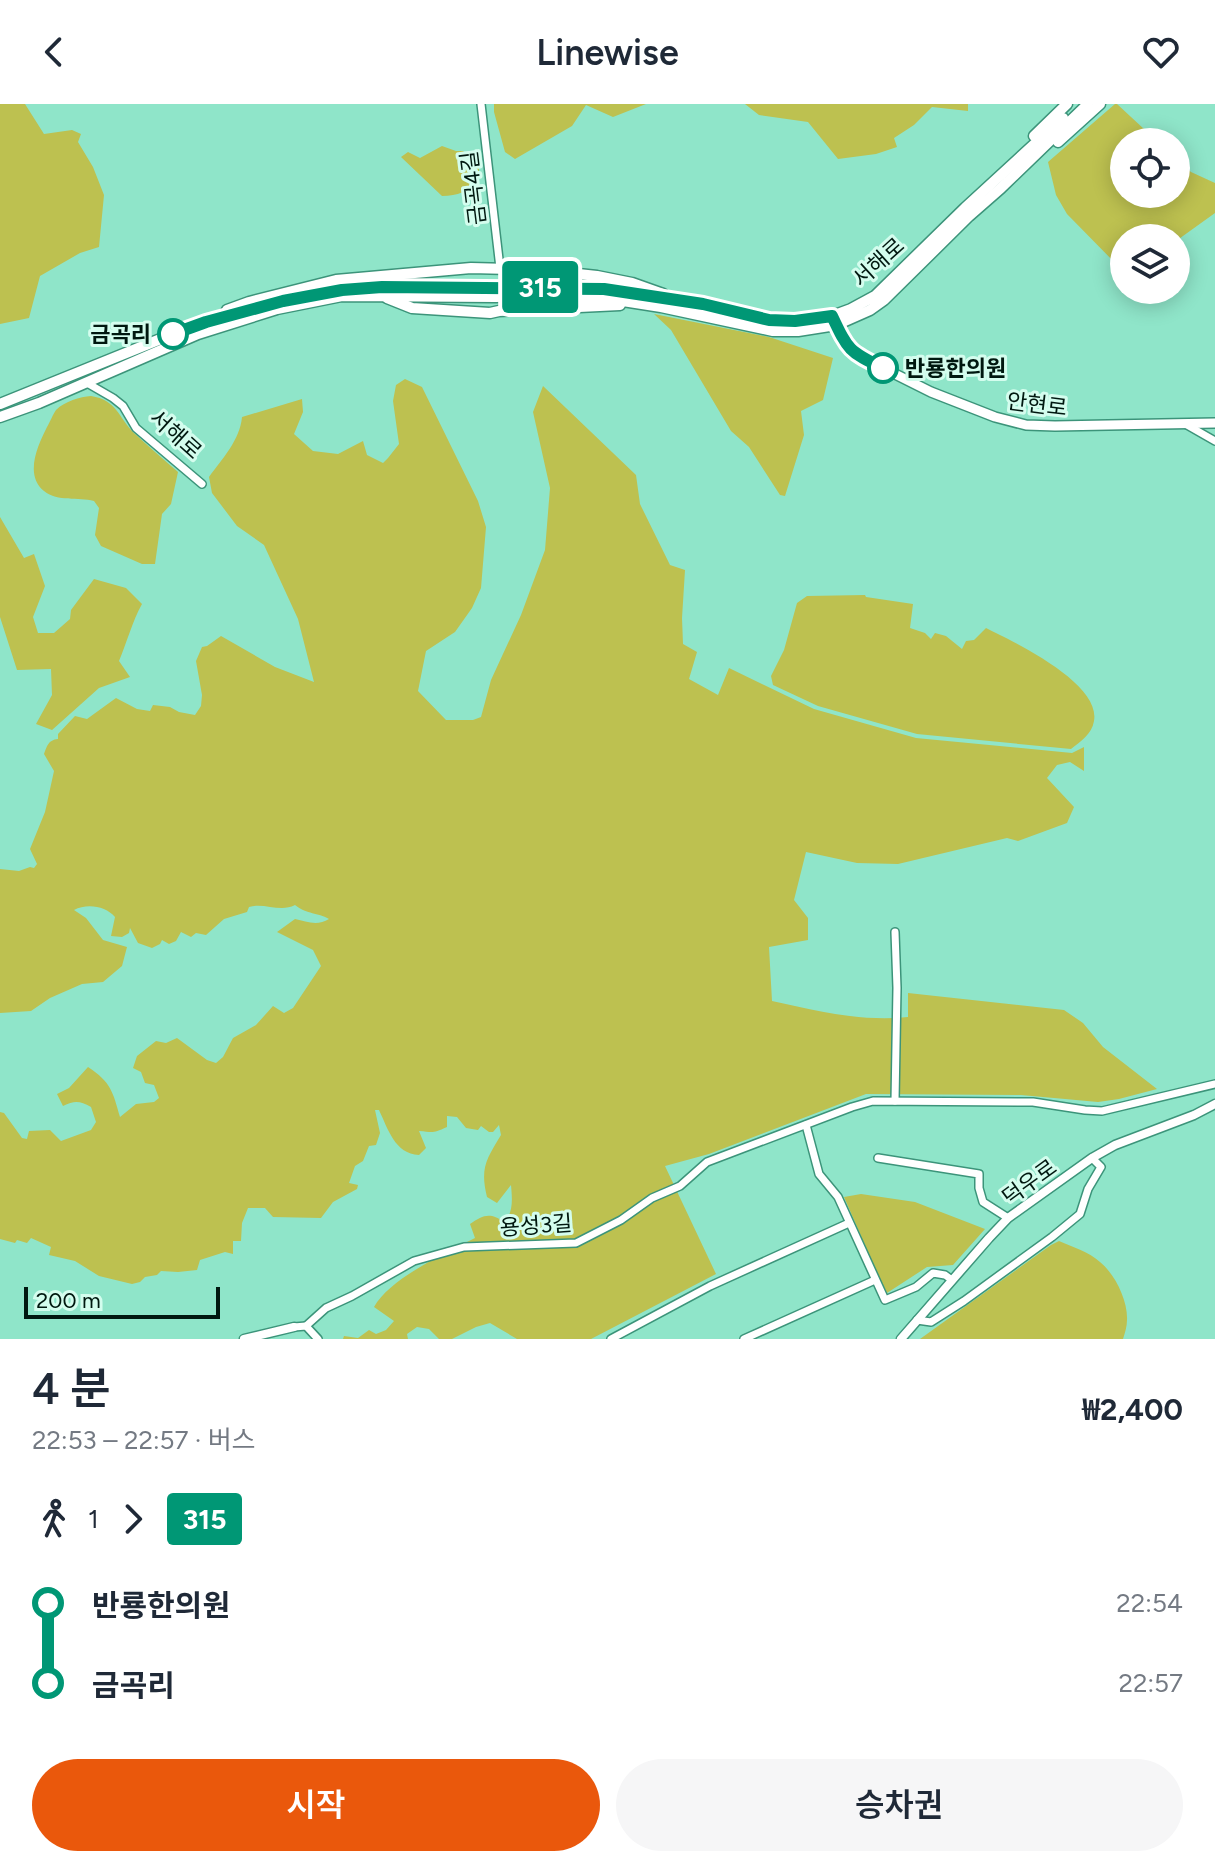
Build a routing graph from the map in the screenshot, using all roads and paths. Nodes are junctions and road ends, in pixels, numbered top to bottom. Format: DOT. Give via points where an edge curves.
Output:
graph roads {
  1 [pos="481,104"];
  2 [pos="1067,104"];
  3 [pos="1079,104"];
  4 [pos="1088,104"];
  5 [pos="1100,104"];
  6 [pos="1001,188"];
  7 [pos="965,208"];
  8 [pos="500,268"];
  9 [pos="381,296"];
  10 [pos="676,300"];
  11 [pos="638,304"];
  12 [pos="834,320"];
  13 [pos="206,322"];
  14 [pos="87,383"];
  15 [pos="0,404"];
  16 [pos="0,417"];
  17 [pos="1215,423"];
  18 [pos="1187,425"];
  19 [pos="1215,441"];
  20 [pos="202,484"];
  21 [pos="895,932"];
  22 [pos="1215,1084"];
  23 [pos="895,1101"];
  24 [pos="1215,1104"];
  25 [pos="806,1125"];
  26 [pos="878,1158"];
  27 [pos="1092,1158"];
  28 [pos="1008,1218"];
  29 [pos="849,1223"];
  30 [pos="875,1280"];
  31 [pos="952,1280"];
  32 [pos="917,1320"];
  33 [pos="306,1326"];
  34 [pos="294,1327"];
  35 [pos="244,1339"];
  36 [pos="318,1339"];
  37 [pos="611,1339"];
  38 [pos="744,1339"];
  39 [pos="901,1339"];
  1 -- 8 [label="street, 금곡4길"];
  2 -- 7 [label="main road"];
  3 -- 7 [label="main road, 서해로"];
  4 -- 6 [label="main road, 서해로"];
  5 -- 6 [label="main road"];
  6 -- 12 [label="main road, 서해로" via="884,300 870,310"];
  7 -- 12 [label="main road, 서해로" via="875,296"];
  8 -- 10 [label="main road" via="597,276"];
  8 -- 13 [label="main road" via="336,280 249,302"];
  9 -- 11 [label="main road, 서해로" via="543,295"];
  9 -- 11 [label="main road" via="412,308 490,313"];
  9 -- 14 [label="main road, 서해로" via="342,296 277,309 198,334"];
  10 -- 12 [label="main road, 서해로" via="769,320"];
  10 -- 13 [label="main road, 서해로" via="604,289 382,287 283,301"];
  11 -- 12 [label="main road, 서해로" via="773,331 798,331"];
  12 -- 18 [label="main road, 안현로" via="845,345 859,356 995,417 1026,425"];
  13 -- 15 [label="main road, 서해로"];
  14 -- 16 [label="main road, 서해로"];
  14 -- 20 [label="street, 서해로" via="123,406 136,428"];
  17 -- 18 [label="main road, 안현로"];
  18 -- 19 [label="street"];
  21 -- 23 [label="street"];
  22 -- 23 [label="street, 용성3길" via="1102,1111 1033,1102"];
  23 -- 25 [label="street, 용성3길" via="873,1101"];
  24 -- 27 [label="street, 덕우로"];
  25 -- 29 [label="street" via="819,1174 838,1197"];
  25 -- 33 [label="street, 용성3길" via="707,1162 680,1186 576,1243 464,1247 414,1261 326,1308"];
  26 -- 28 [label="street" via="979,1174 983,1202"];
  27 -- 28 [label="street, 덕우로"];
  27 -- 32 [label="street" via="1101,1167 1080,1214 964,1301 931,1322"];
  28 -- 31 [label="street, 덕우로"];
  29 -- 30 [label="street"];
  29 -- 37 [label="street" via="710,1286"];
  30 -- 31 [label="street" via="885,1300 933,1273"];
  30 -- 38 [label="street"];
  31 -- 32 [label="street, 덕우로"];
  32 -- 39 [label="street, 덕우로"];
  33 -- 34 [label="street"];
  33 -- 36 [label="street"];
  34 -- 35 [label="street"];
}
